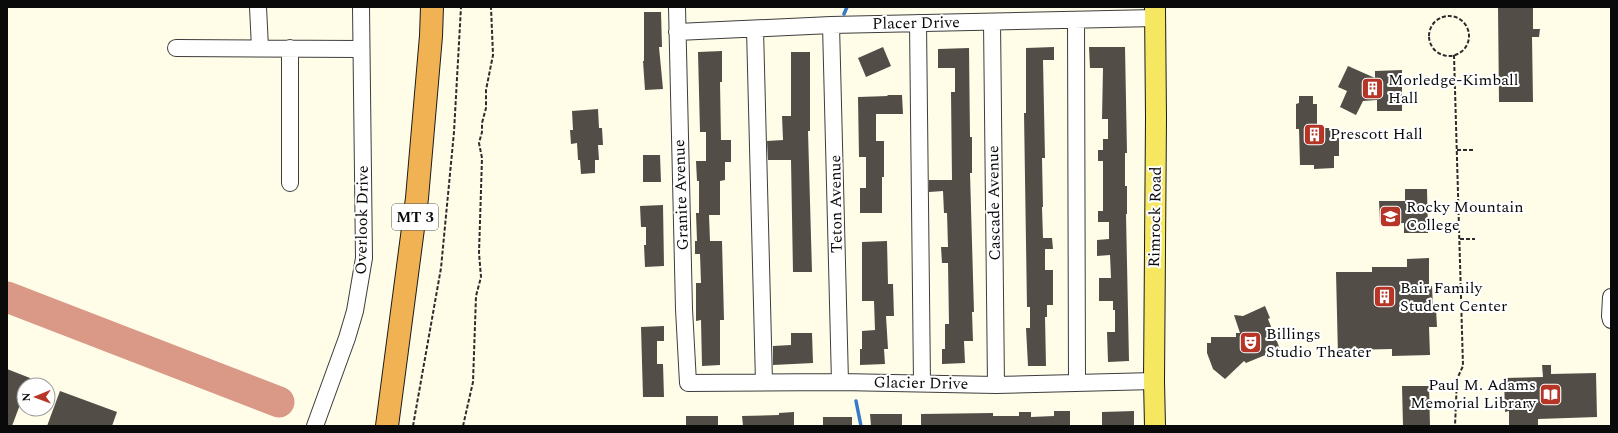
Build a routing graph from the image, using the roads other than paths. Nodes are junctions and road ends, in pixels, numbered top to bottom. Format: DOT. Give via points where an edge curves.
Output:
graph roads {
  1 [pos="258,7"];
  2 [pos="361,7"];
  3 [pos="432,7"];
  4 [pos="677,7"];
  5 [pos="1155,12"];
  6 [pos="1076,20"];
  7 [pos="992,22"];
  8 [pos="918,23"];
  9 [pos="831,25"];
  10 [pos="755,29"];
  11 [pos="677,32"];
  12 [pos="176,48"];
  13 [pos="260,48"];
  14 [pos="290,48"];
  15 [pos="361,49"];
  16 [pos="290,183"];
  17 [pos="1611,297"];
  18 [pos="1611,320"];
  19 [pos="1154,381"];
  20 [pos="764,382"];
  21 [pos="840,382"];
  22 [pos="688,383"];
  23 [pos="922,383"];
  24 [pos="1077,383"];
  25 [pos="996,385"];
  26 [pos="315,426"];
  27 [pos="387,426"];
  28 [pos="1154,426"];
  1 -- 13 [label="street"];
  2 -- 15 [label="street, Overlook Drive"];
  3 -- 27 [label="highway, MT 3" via="417,198"];
  4 -- 11 [label="street, Granite Avenue"];
  5 -- 6 [label="street, Placer Drive"];
  5 -- 19 [label="main road, Rimrock Road"];
  6 -- 7 [label="street, Placer Drive"];
  6 -- 24 [label="street"];
  7 -- 8 [label="street, Placer Drive"];
  7 -- 25 [label="street, Cascade Avenue"];
  8 -- 9 [label="street, Placer Drive"];
  8 -- 23 [label="street"];
  9 -- 10 [label="street, Placer Drive"];
  9 -- 21 [label="street, Teton Avenue"];
  10 -- 11 [label="street, Placer Drive"];
  10 -- 20 [label="street"];
  11 -- 22 [label="street, Granite Avenue"];
  12 -- 13 [label="street"];
  13 -- 14 [label="street"];
  14 -- 15 [label="street"];
  14 -- 16 [label="street"];
  15 -- 26 [label="street, Overlook Drive" via="363,263 355,311"];
  17 -- 18 [label="street"];
  19 -- 24 [label="street, Glacier Drive"];
  19 -- 28 [label="main road, Rimrock Road"];
  20 -- 21 [label="street, Glacier Drive"];
  20 -- 22 [label="street, Glacier Drive"];
  21 -- 23 [label="street, Glacier Drive"];
  23 -- 25 [label="street, Glacier Drive"];
  24 -- 25 [label="street, Glacier Drive"];
}
